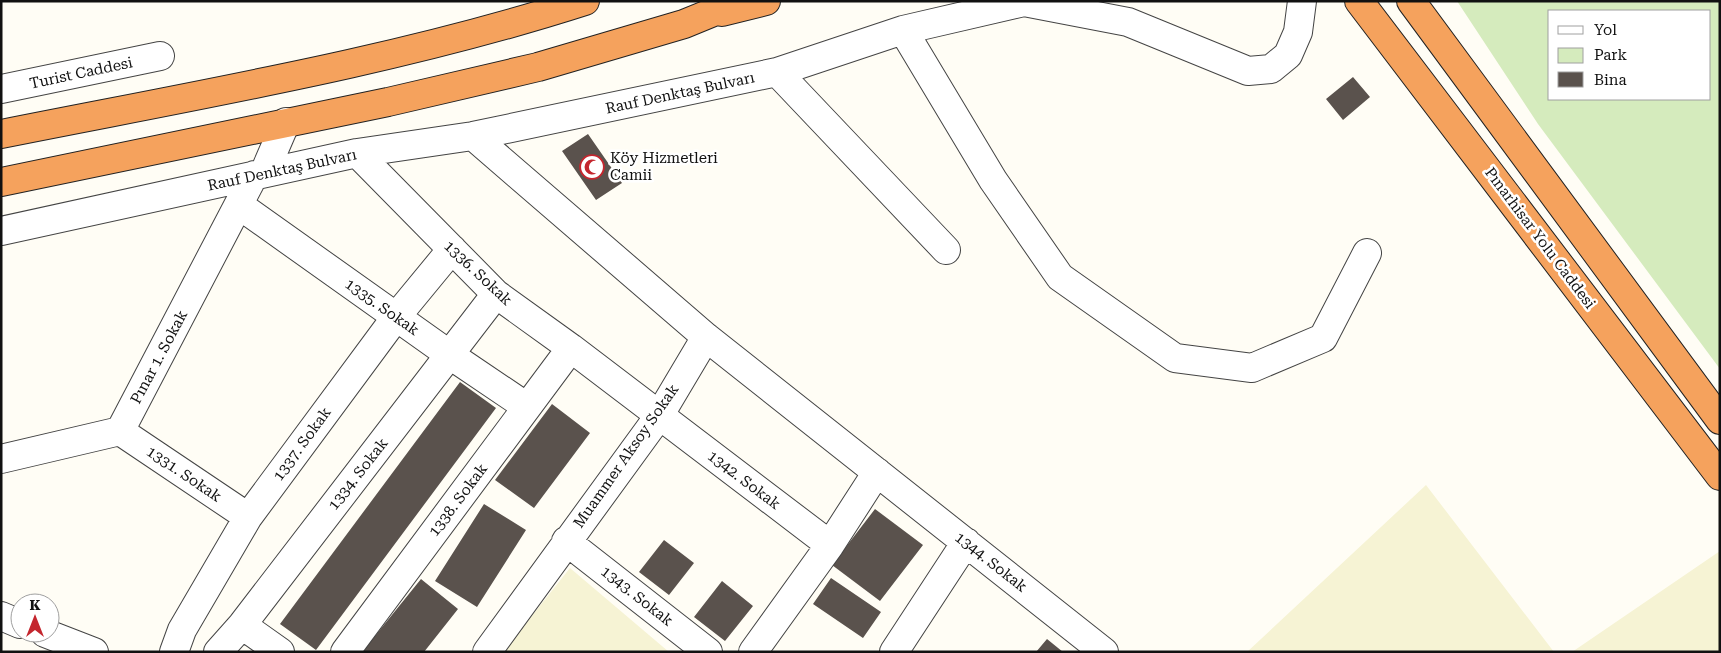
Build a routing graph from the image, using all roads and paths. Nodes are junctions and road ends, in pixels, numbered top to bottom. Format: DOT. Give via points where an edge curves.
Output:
graph roads {
  1 [pos="585,1"];
  2 [pos="740,1"];
  3 [pos="766,1"];
  4 [pos="1302,1"];
  5 [pos="1359,1"];
  6 [pos="1411,1"];
  7 [pos="711,15"];
  8 [pos="903,30"];
  9 [pos="160,56"];
  10 [pos="777,72"];
  11 [pos="1,89"];
  12 [pos="286,122"];
  13 [pos="1,134"];
  14 [pos="473,136"];
  15 [pos="357,153"];
  16 [pos="259,174"];
  17 [pos="1,182"];
  18 [pos="239,205"];
  19 [pos="1,231"];
  20 [pos="452,249"];
  21 [pos="946,250"];
  22 [pos="1367,253"];
  23 [pos="496,294"];
  24 [pos="396,317"];
  25 [pos="706,337"];
  26 [pos="571,348"];
  27 [pos="450,355"];
  28 [pos="527,407"];
  29 [pos="659,416"];
  30 [pos="1720,420"];
  31 [pos="120,430"];
  32 [pos="1,459"];
  33 [pos="877,472"];
  34 [pos="1720,476"];
  35 [pos="248,517"];
  36 [pos="566,541"];
  37 [pos="966,542"];
  38 [pos="830,545"];
  39 [pos="242,625"];
  40 [pos="60,639"];
  41 [pos="94,652"];
  42 [pos="174,652"];
  43 [pos="218,652"];
  44 [pos="280,652"];
  45 [pos="345,652"];
  46 [pos="487,652"];
  47 [pos="708,652"];
  48 [pos="753,652"];
  49 [pos="894,652"];
  50 [pos="1104,652"];
  1 -- 13 [label="highway" via="419,47"];
  2 -- 7 [label="highway"];
  3 -- 7 [label="highway"];
  4 -- 8 [label="street, Rauf Denktaş Bulvarı" via="1298,32 1288,55 1271,69 1248,71 1128,22 1024,2"];
  5 -- 34 [label="highway, Pınarhisar Yolu Caddesi"];
  6 -- 30 [label="highway"];
  7 -- 12 [label="highway" via="538,67"];
  8 -- 10 [label="street, Rauf Denktaş Bulvarı"];
  8 -- 22 [label="street" via="993,180 1060,277 1175,358 1252,368 1323,338"];
  9 -- 11 [label="street, Turist Caddesi"];
  10 -- 14 [label="street, Rauf Denktaş Bulvarı"];
  10 -- 21 [label="street"];
  12 -- 16 [label="street, Pınar 1. Sokak"];
  12 -- 17 [label="highway"];
  14 -- 15 [label="street, Rauf Denktaş Bulvarı"];
  14 -- 25 [label="street"];
  15 -- 16 [label="street, Rauf Denktaş Bulvarı"];
  15 -- 20 [label="street, 1336. Sokak"];
  16 -- 18 [label="street, Pınar 1. Sokak"];
  16 -- 19 [label="street, Rauf Denktaş Bulvarı"];
  18 -- 24 [label="street, 1335. Sokak"];
  18 -- 31 [label="street, Pınar 1. Sokak"];
  20 -- 23 [label="street, 1336. Sokak"];
  20 -- 24 [label="street, 1337. Sokak"];
  23 -- 26 [label="street, 1336. Sokak"];
  23 -- 27 [label="street, 1334. Sokak"];
  24 -- 27 [label="street, 1335. Sokak"];
  24 -- 35 [label="street, 1337. Sokak"];
  25 -- 29 [label="street, Muammer Aksoy Sokak"];
  25 -- 33 [label="street, 1344. Sokak"];
  26 -- 28 [label="street, 1338. Sokak"];
  26 -- 29 [label="street, 1336. Sokak"];
  27 -- 28 [label="street, 1335. Sokak"];
  27 -- 39 [label="street, 1334. Sokak"];
  28 -- 45 [label="street, 1338. Sokak"];
  29 -- 36 [label="street, Muammer Aksoy Sokak"];
  29 -- 38 [label="street, 1342. Sokak"];
  31 -- 32 [label="street"];
  31 -- 35 [label="street, 1331. Sokak"];
  33 -- 37 [label="street, 1344. Sokak"];
  33 -- 38 [label="street"];
  35 -- 42 [label="street, 1337. Sokak" via="182,630"];
  36 -- 46 [label="street, Muammer Aksoy Sokak"];
  36 -- 47 [label="street, 1343. Sokak"];
  37 -- 49 [label="street"];
  37 -- 50 [label="street, 1344. Sokak"];
  38 -- 48 [label="street"];
  39 -- 43 [label="street, 1334. Sokak"];
  39 -- 44 [label="street"];
  40 -- 41 [label="street"];
}
